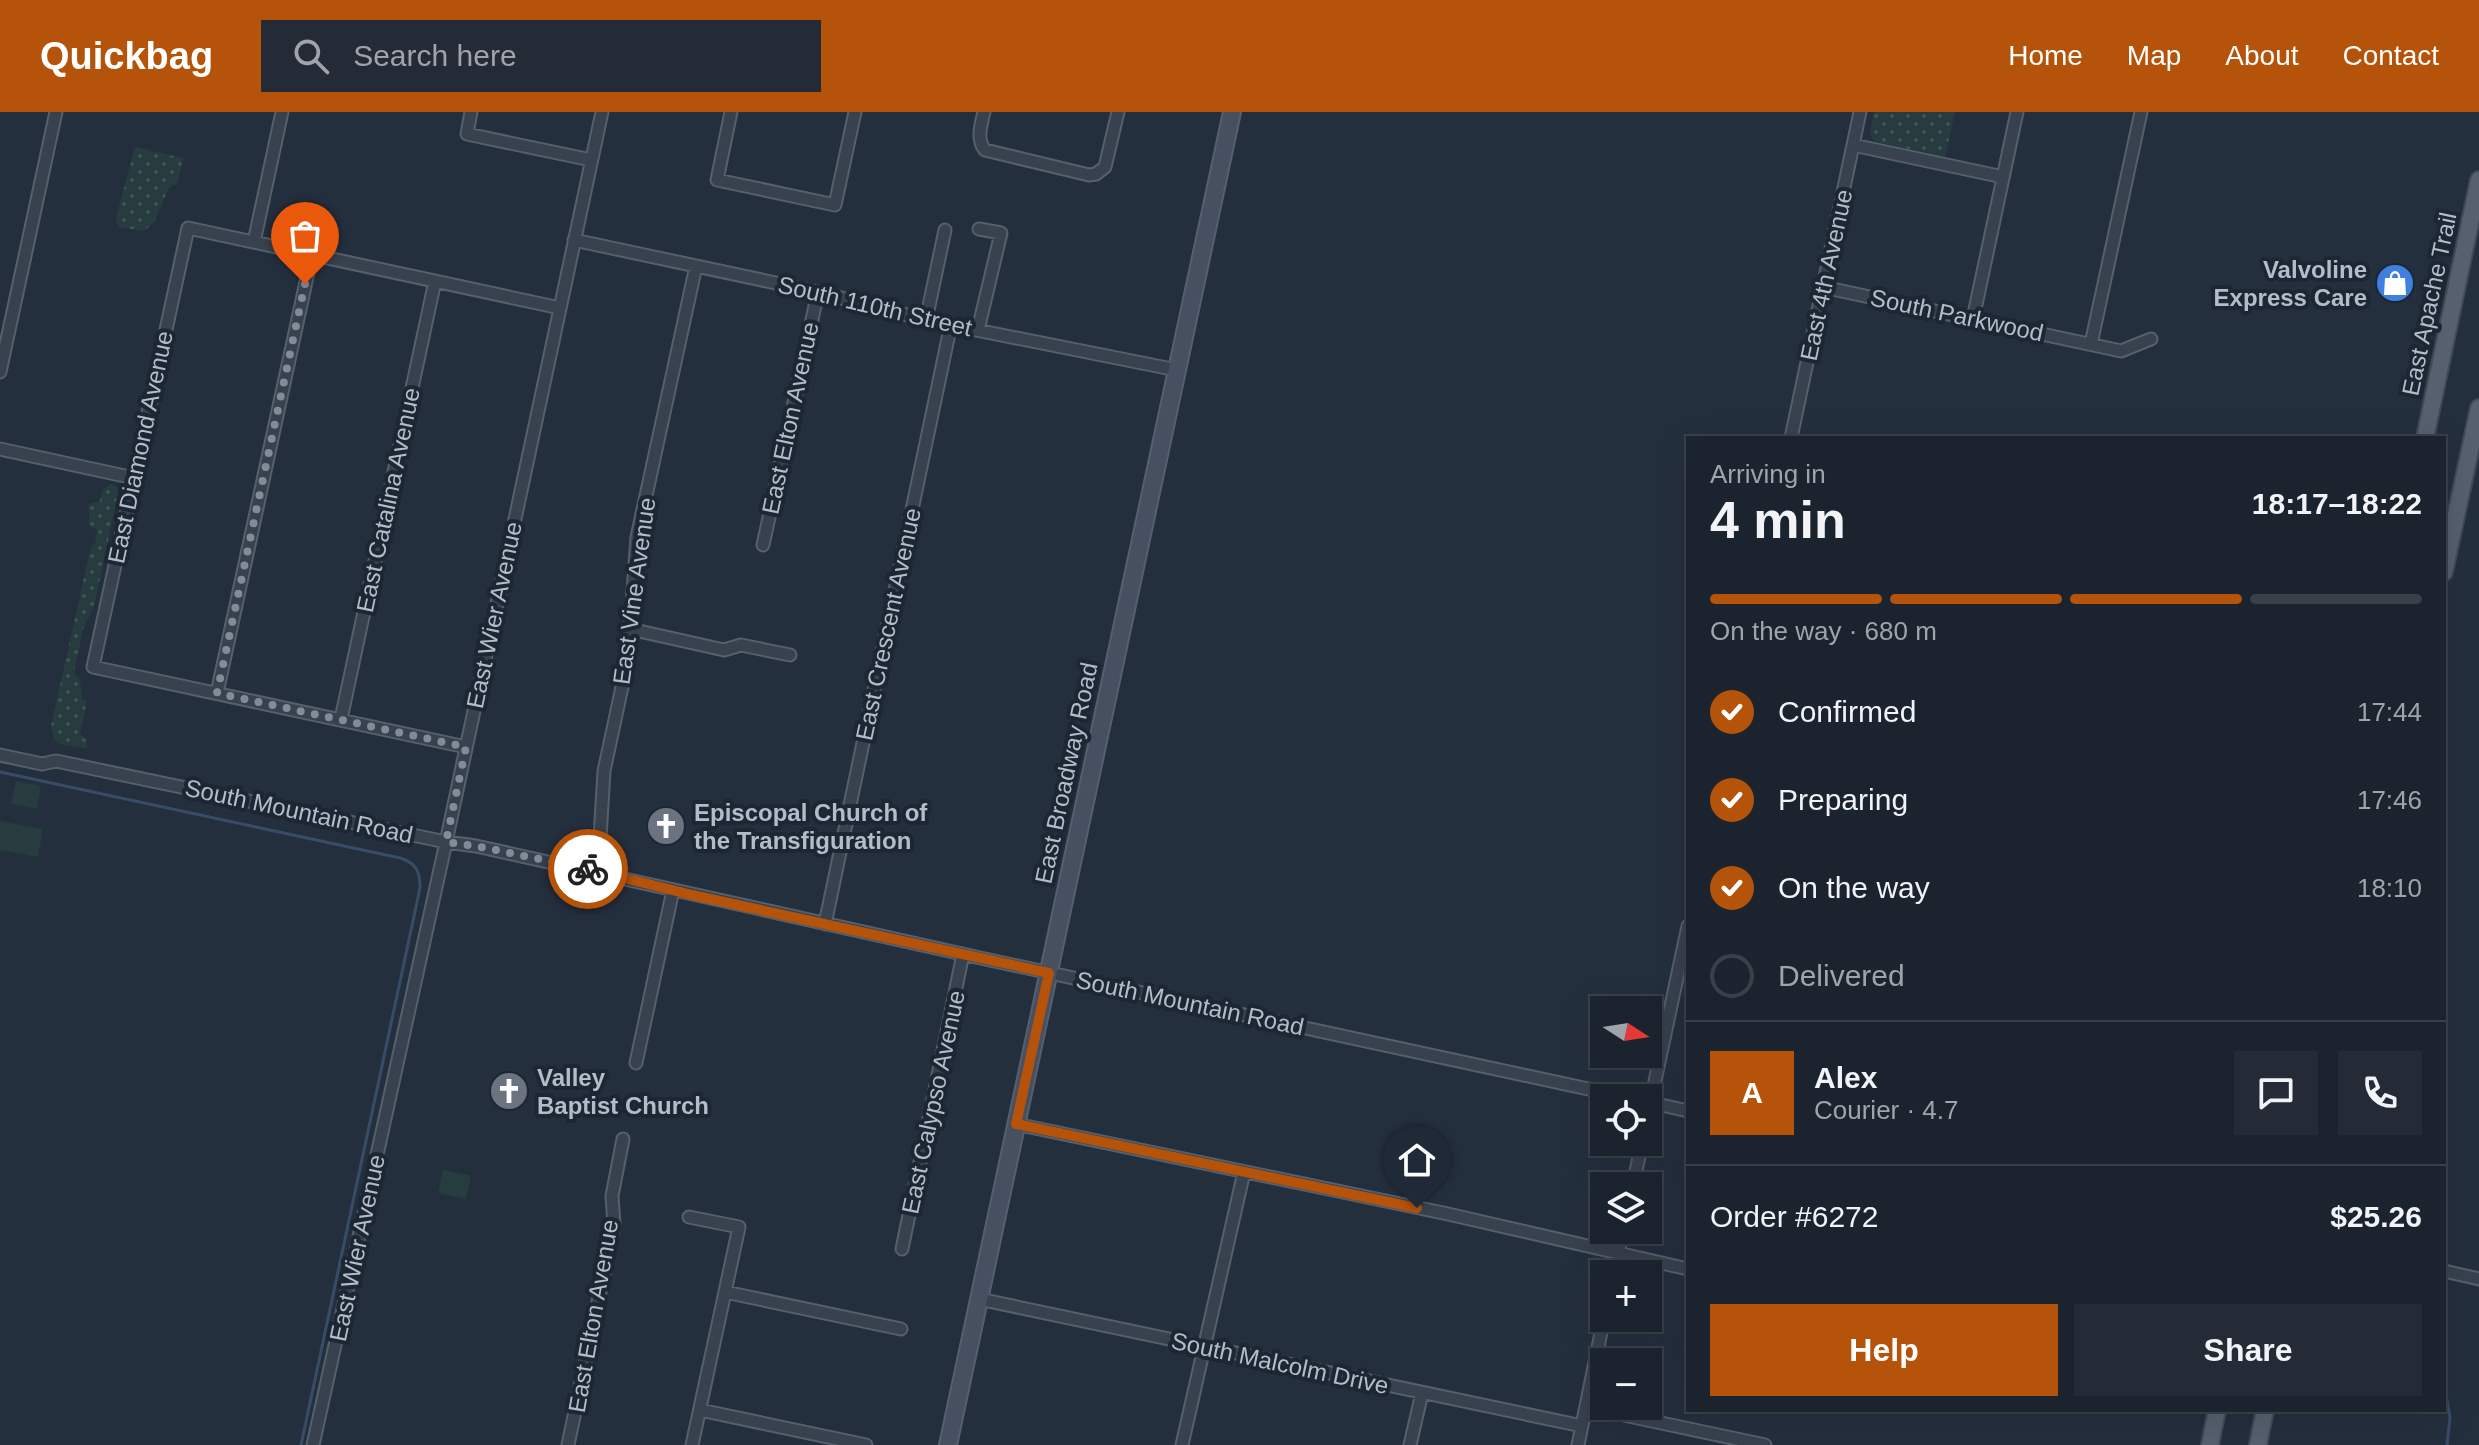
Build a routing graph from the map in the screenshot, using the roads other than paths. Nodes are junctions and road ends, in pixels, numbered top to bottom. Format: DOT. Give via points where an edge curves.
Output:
graph roads {
  1 [pos="56,112"];
  2 [pos="282,112"];
  3 [pos="471,112"];
  4 [pos="602,112"];
  5 [pos="731,112"];
  6 [pos="855,112"];
  7 [pos="984,112"];
  8 [pos="1118,112"];
  9 [pos="1232,112"];
  10 [pos="1860,112"];
  11 [pos="2017,112"];
  12 [pos="2141,112"];
  13 [pos="1853,145"];
  14 [pos="591,160"];
  15 [pos="2003,177"];
  16 [pos="2479,180"];
  17 [pos="979,229"];
  18 [pos="945,230"];
  19 [pos="574,240"];
  20 [pos="254,242"];
  21 [pos="312,254"];
  22 [pos="696,266"];
  23 [pos="435,281"];
  24 [pos="1823,287"];
  25 [pos="818,292"];
  26 [pos="560,308"];
  27 [pos="1973,319"];
  28 [pos="926,320"];
  29 [pos="951,324"];
  30 [pos="978,330"];
  31 [pos="2151,339"];
  32 [pos="2091,344"];
  33 [pos="1177,370"];
  34 [pos="0,372"];
  35 [pos="2479,408"];
  36 [pos="1791,436"];
  37 [pos="2425,436"];
  38 [pos="0,449"];
  39 [pos="134,478"];
  40 [pos="763,545"];
  41 [pos="2446,563"];
  42 [pos="630,629"];
  43 [pos="790,655"];
  44 [pos="217,693"];
  45 [pos="341,719"];
  46 [pos="466,747"];
  47 [pos="0,755"];
  48 [pos="446,842"];
  49 [pos="598,871"];
  50 [pos="673,890"];
  51 [pos="825,924"];
  52 [pos="1686,935"];
  53 [pos="963,954"];
  54 [pos="1049,973"];
  55 [pos="636,1063"];
  56 [pos="1654,1084"];
  57 [pos="1590,1089"];
  58 [pos="1662,1108"];
  59 [pos="1686,1111"];
  60 [pos="1016,1124"];
  61 [pos="623,1139"];
  62 [pos="1244,1172"];
  63 [pos="689,1217"];
  64 [pos="1620,1244"];
  65 [pos="902,1249"];
  66 [pos="1618,1254"];
  67 [pos="1617,1260"];
  68 [pos="1686,1269"];
  69 [pos="2446,1271"];
  70 [pos="2479,1279"];
  71 [pos="725,1292"];
  72 [pos="979,1299"];
  73 [pos="901,1329"];
  74 [pos="1601,1332"];
  75 [pos="1204,1346"];
  76 [pos="1422,1393"];
  77 [pos="1586,1407"];
  78 [pos="700,1410"];
  79 [pos="2217,1412"];
  80 [pos="2265,1412"];
  81 [pos="1582,1426"];
  82 [pos="313,1445"];
  83 [pos="568,1445"];
  84 [pos="692,1445"];
  85 [pos="866,1445"];
  86 [pos="948,1445"];
  87 [pos="1182,1445"];
  88 [pos="1410,1445"];
  89 [pos="1578,1445"];
  90 [pos="1765,1445"];
  91 [pos="2210,1445"];
  92 [pos="2258,1445"];
  1 -- 34 [label="street"];
  2 -- 20 [label="street"];
  3 -- 14 [label="street" via="467,134"];
  4 -- 14 [label="street, East Wier Avenue"];
  5 -- 6 [label="street" via="717,180 835,205"];
  7 -- 8 [label="street" via="979,134 981,146 990,153 1089,175 1101,171 1107,161"];
  9 -- 33 [label="main road, East Broadway Road"];
  10 -- 13 [label="street, East 4th Avenue"];
  11 -- 15 [label="street"];
  12 -- 32 [label="street"];
  13 -- 15 [label="street"];
  13 -- 24 [label="street, East 4th Avenue"];
  14 -- 19 [label="street, East Wier Avenue"];
  15 -- 27 [label="street"];
  16 -- 37 [label="main road, East Apache Trail"];
  17 -- 30 [label="street" via="1001,233"];
  18 -- 28 [label="street"];
  19 -- 22 [label="street, South 110th Street"];
  19 -- 26 [label="street, East Wier Avenue"];
  20 -- 21 [label="street"];
  20 -- 39 [label="street, East Diamond Avenue" via="188,228"];
  21 -- 23 [label="street"];
  21 -- 44 [label="street"];
  22 -- 25 [label="street, South 110th Street"];
  22 -- 42 [label="street, East Vine Avenue" via="637,537"];
  23 -- 26 [label="street"];
  23 -- 45 [label="street, East Catalina Avenue"];
  24 -- 27 [label="street, South Parkwood"];
  24 -- 36 [label="street, East 4th Avenue"];
  25 -- 28 [label="street, South 110th Street"];
  25 -- 40 [label="street, East Elton Avenue"];
  26 -- 46 [label="street, East Wier Avenue"];
  27 -- 32 [label="street, South Parkwood"];
  28 -- 29 [label="street, South 110th Street"];
  29 -- 30 [label="street, South 110th Street"];
  29 -- 51 [label="street, East Crescent Avenue"];
  30 -- 33 [label="street, South 110th Street"];
  31 -- 32 [label="street, South Parkwood" via="2121,351"];
  33 -- 54 [label="main road, East Broadway Road"];
  35 -- 41 [label="main road"];
  38 -- 39 [label="street"];
  39 -- 44 [label="street, East Diamond Avenue" via="93,667"];
  42 -- 43 [label="street" via="724,650 741,645"];
  42 -- 49 [label="street, East Vine Avenue" via="604,771"];
  44 -- 45 [label="street"];
  45 -- 46 [label="street"];
  46 -- 48 [label="street, East Wier Avenue"];
  47 -- 48 [label="street, South Mountain Road" via="42,764 56,761"];
  48 -- 49 [label="street, South Mountain Road"];
  48 -- 82 [label="street, East Wier Avenue"];
  49 -- 50 [label="street, South Mountain Road"];
  50 -- 51 [label="street, South Mountain Road"];
  50 -- 55 [label="street"];
  51 -- 53 [label="street, South Mountain Road"];
  52 -- 56 [label="street"];
  53 -- 54 [label="street, South Mountain Road"];
  53 -- 65 [label="street, East Calypso Avenue"];
  54 -- 57 [label="street, South Mountain Road"];
  54 -- 60 [label="main road, East Broadway Road"];
  58 -- 59 [label="street"];
  60 -- 62 [label="street"];
  60 -- 72 [label="main road, East Broadway Road"];
  61 -- 83 [label="street, East Elton Avenue" via="612,1196 614,1225"];
  62 -- 66 [label="street"];
  62 -- 75 [label="street"];
  63 -- 71 [label="street" via="739,1227"];
  64 -- 66 [label="street"];
  66 -- 67 [label="street"];
  66 -- 68 [label="street"];
  69 -- 70 [label="street"];
  71 -- 73 [label="street"];
  71 -- 78 [label="street"];
  72 -- 75 [label="street, South Malcolm Drive"];
  72 -- 86 [label="main road, East Broadway Road"];
  74 -- 77 [label="street"];
  75 -- 76 [label="street, South Malcolm Drive"];
  75 -- 87 [label="street"];
  76 -- 81 [label="street, South Malcolm Drive"];
  76 -- 88 [label="street"];
  77 -- 81 [label="street"];
  77 -- 90 [label="street"];
  78 -- 84 [label="street"];
  78 -- 85 [label="street"];
  79 -- 91 [label="main road"];
  80 -- 92 [label="main road"];
  81 -- 89 [label="street"];
}
